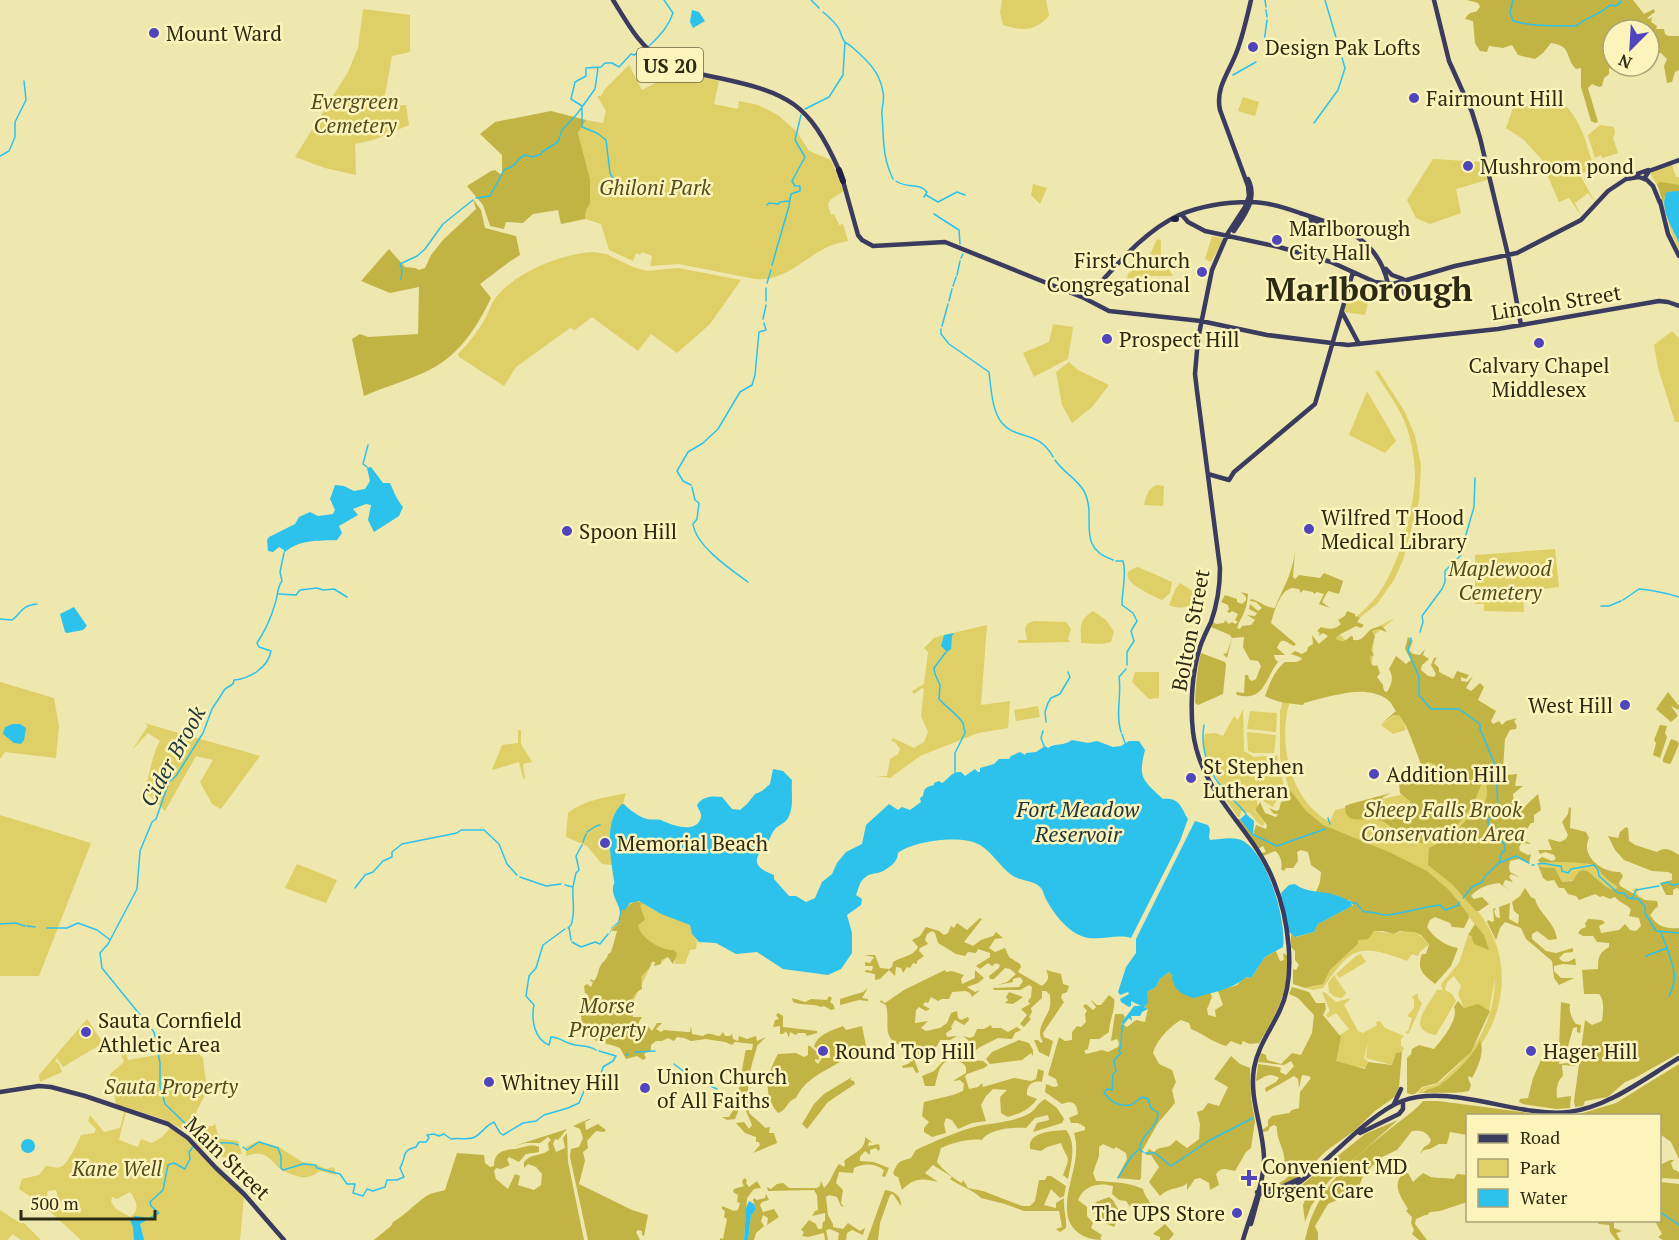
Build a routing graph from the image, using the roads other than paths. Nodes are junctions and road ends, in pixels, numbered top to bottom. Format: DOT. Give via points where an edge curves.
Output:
graph roads {
  1 [pos="613,0"];
  2 [pos="1251,0"];
  3 [pos="1434,0"];
  4 [pos="1239,143"];
  5 [pos="1233,149"];
  6 [pos="1679,160"];
  7 [pos="1654,169"];
  8 [pos="839,170"];
  9 [pos="1629,177"];
  10 [pos="1646,178"];
  11 [pos="843,181"];
  12 [pos="1249,203"];
  13 [pos="1177,218"];
  14 [pos="1228,236"];
  15 [pos="1508,255"];
  16 [pos="1679,256"];
  17 [pos="1382,265"];
  18 [pos="1353,272"];
  19 [pos="1405,280"];
  20 [pos="1390,283"];
  21 [pos="1405,295"];
  22 [pos="1084,298"];
  23 [pos="1679,306"];
  24 [pos="1341,310"];
  25 [pos="1201,321"];
  26 [pos="1521,325"];
  27 [pos="1333,342"];
  28 [pos="1359,344"];
  29 [pos="1208,474"];
  30 [pos="1679,1058"];
  31 [pos="0,1092"];
  32 [pos="1413,1098"];
  33 [pos="1403,1101"];
  34 [pos="1392,1106"];
  35 [pos="1351,1139"];
  36 [pos="1308,1175"];
  37 [pos="1258,1191"];
  38 [pos="1275,1194"];
  39 [pos="1255,1210"];
  40 [pos="284,1240"];
  41 [pos="1245,1240"];
  1 -- 8 [label="main road, US 20" via="643,44 668,64 763,88 793,103 815,125"];
  2 -- 5 [label="main road" via="1238,49 1218,98"];
  3 -- 15 [label="main road" via="1449,61 1478,132"];
  4 -- 5 [label="main road"];
  5 -- 12 [label="main road" via="1251,185"];
  6 -- 7 [label="main road"];
  7 -- 9 [label="main road"];
  7 -- 10 [label="main road"];
  8 -- 11 [label="highway, US 20"];
  9 -- 10 [label="main road"];
  9 -- 15 [label="main road" via="1608,190 1578,222"];
  10 -- 16 [label="main road" via="1655,189"];
  11 -- 22 [label="main road, US 20" via="861,236 872,245 945,242"];
  12 -- 13 [label="main road" via="1211,204"];
  12 -- 14 [label="main road, Bolton Street"];
  12 -- 17 [label="main road" via="1289,210 1353,233"];
  13 -- 14 [label="main road"];
  13 -- 22 [label="main road" via="1123,257"];
  14 -- 18 [label="main road" via="1297,252"];
  14 -- 25 [label="main road, Bolton Street" via="1213,266"];
  15 -- 19 [label="main road"];
  15 -- 26 [label="main road"];
  17 -- 19 [label="main road"];
  17 -- 20 [label="main road"];
  18 -- 20 [label="main road" via="1375,282"];
  18 -- 24 [label="main road"];
  19 -- 20 [label="main road"];
  19 -- 21 [label="main road"];
  22 -- 25 [label="main road, Lincoln Street" via="1109,311"];
  23 -- 26 [label="main road, Lincoln Street" via="1659,302"];
  24 -- 27 [label="main road"];
  24 -- 28 [label="main road"];
  25 -- 27 [label="main road, Lincoln Street" via="1267,335"];
  25 -- 29 [label="main road, Bolton Street" via="1196,378"];
  26 -- 28 [label="main road, Lincoln Street"];
  27 -- 28 [label="main road, Lincoln Street"];
  27 -- 29 [label="main road" via="1314,407 1234,471 1229,480"];
  29 -- 37 [label="main road, Bolton Street" via="1220,582 1214,614 1197,659 1193,729 1209,782 1275,883 1290,955 1283,1005 1262,1042 1253,1078 1254,1108 1264,1157"];
  30 -- 32 [label="main road" via="1604,1102 1569,1112 1437,1096"];
  31 -- 40 [label="main road, Main Street" via="51,1087 168,1124 188,1138 247,1197"];
  32 -- 33 [label="main road"];
  32 -- 34 [label="main road" via="1402,1090"];
  33 -- 34 [label="main road"];
  33 -- 35 [label="main road" via="1399,1114"];
  34 -- 35 [label="main road"];
  35 -- 36 [label="main road"];
  36 -- 37 [label="main road" via="1279,1188"];
  36 -- 38 [label="main road"];
  37 -- 38 [label="main road"];
  37 -- 39 [label="main road"];
  37 -- 41 [label="main road"];
  38 -- 39 [label="main road" via="1263,1199"];
  39 -- 41 [label="main road"];
}
